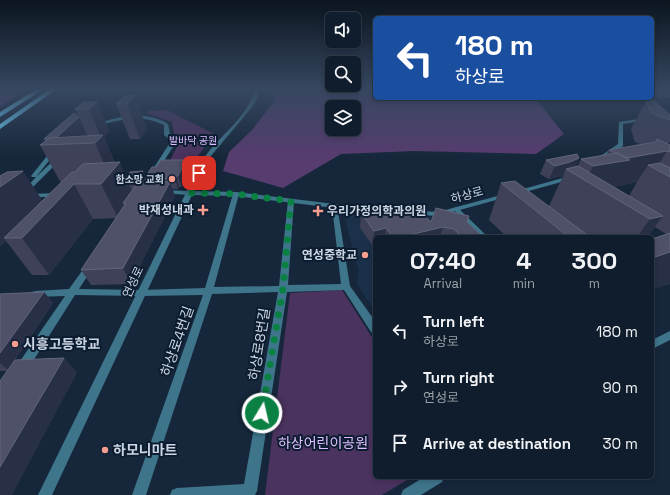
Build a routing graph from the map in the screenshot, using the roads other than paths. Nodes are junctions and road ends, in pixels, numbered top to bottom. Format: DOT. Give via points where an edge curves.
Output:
graph roads {
  1 [pos="21,112"];
  2 [pos="247,112"];
  3 [pos="649,119"];
  4 [pos="0,127"];
  5 [pos="90,127"];
  6 [pos="621,145"];
  7 [pos="628,148"];
  8 [pos="56,149"];
  9 [pos="64,154"];
  10 [pos="590,166"];
  11 [pos="154,173"];
  12 [pos="577,174"];
  13 [pos="20,187"];
  14 [pos="157,192"];
  15 [pos="189,193"];
  16 [pos="236,194"];
  17 [pos="66,195"];
  18 [pos="291,201"];
  19 [pos="335,206"];
  20 [pos="456,209"];
  21 [pos="482,235"];
  22 [pos="94,261"];
  23 [pos="346,287"];
  24 [pos="283,288"];
  25 [pos="209,291"];
  26 [pos="72,292"];
  27 [pos="142,292"];
  28 [pos="24,294"];
  29 [pos="373,326"];
  30 [pos="670,335"];
  31 [pos="654,345"];
  32 [pos="17,376"];
  33 [pos="434,479"];
  34 [pos="45,495"];
  35 [pos="139,495"];
  36 [pos="177,495"];
  37 [pos="408,495"];
  1 -- 4 [label="highway"];
  2 -- 15 [label="street, 연성로" via="210,153"];
  3 -- 6 [label="street" via="621,123"];
  5 -- 11 [label="street" via="118,118 144,116 166,124 167,135 174,141"];
  6 -- 7 [label="street"];
  6 -- 10 [label="street"];
  8 -- 13 [label="street" via="43,166"];
  9 -- 17 [label="street" via="21,196"];
  12 -- 20 [label="street, 하상로"];
  14 -- 15 [label="street, 하상로"];
  15 -- 16 [label="street, 하상로"];
  15 -- 27 [label="street, 연성로"];
  16 -- 18 [label="street, 하상로"];
  16 -- 25 [label="street, 하상로4번길"];
  18 -- 19 [label="street, 하상로"];
  18 -- 24 [label="street, 하상로8번길"];
  19 -- 20 [label="street, 하상로" via="438,214"];
  19 -- 23 [label="street"];
  20 -- 21 [label="street"];
  22 -- 26 [label="street"];
  23 -- 24 [label="street"];
  23 -- 29 [label="street"];
  24 -- 25 [label="street"];
  24 -- 36 [label="street, 하상로8번길" via="250,491"];
  25 -- 27 [label="street"];
  25 -- 35 [label="street, 하상로4번길"];
  26 -- 27 [label="street"];
  26 -- 28 [label="street"];
  26 -- 32 [label="street"];
  27 -- 34 [label="street, 연성로"];
  30 -- 31 [label="street"];
  33 -- 37 [label="street"];
}
